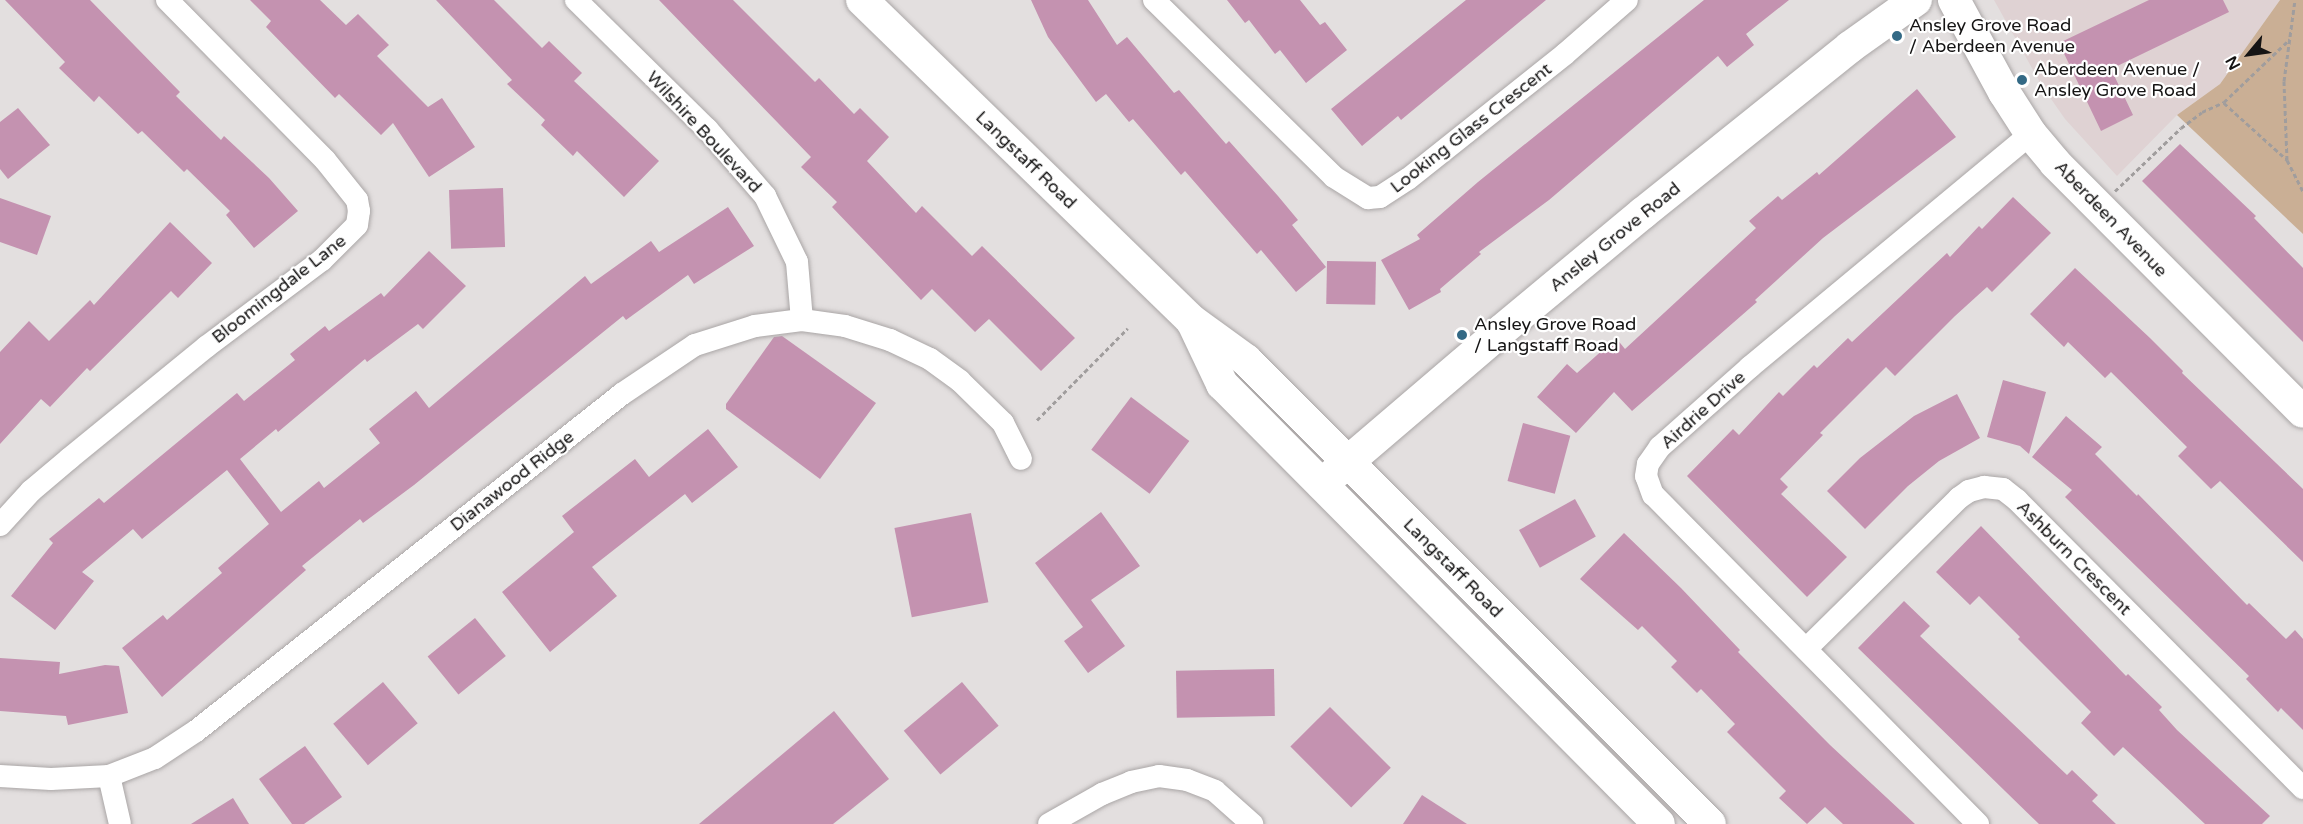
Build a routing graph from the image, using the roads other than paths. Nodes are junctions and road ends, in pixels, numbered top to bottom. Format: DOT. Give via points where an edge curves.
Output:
graph roads {
  1 [pos="167,0"];
  2 [pos="576,0"];
  3 [pos="862,0"];
  4 [pos="1154,0"];
  5 [pos="1627,0"];
  6 [pos="1916,0"];
  7 [pos="1954,0"];
  8 [pos="2031,134"];
  9 [pos="802,320"];
  10 [pos="1191,320"];
  11 [pos="2303,412"];
  12 [pos="1021,459"];
  13 [pos="1348,462"];
  14 [pos="1322,484"];
  15 [pos="0,525"];
  16 [pos="1806,650"];
  17 [pos="0,776"];
  18 [pos="110,776"];
  19 [pos="2303,788"];
  20 [pos="120,824"];
  21 [pos="1049,824"];
  22 [pos="1252,824"];
  23 [pos="1659,824"];
  24 [pos="1710,824"];
  25 [pos="1978,824"];
  1 -- 15 [label="street, Bloomingdale Lane" via="325,160 357,200 357,225 322,260 206,347 70,458 31,491"];
  2 -- 9 [label="street, Wilshire Boulevard" via="707,129 765,196 797,262"];
  3 -- 10 [label="main road, Langstaff Road"];
  4 -- 5 [label="street, Looking Glass Crescent" via="1334,177 1368,198 1380,197 1408,179"];
  6 -- 13 [label="main road, Ansley Grove Road" via="1850,47 1644,213"];
  7 -- 8 [label="main road, Aberdeen Avenue"];
  8 -- 11 [label="main road, Aberdeen Avenue" via="2069,178"];
  8 -- 16 [label="street, Airdrie Drive" via="1798,325 1660,447 1648,464 1648,485 1653,495"];
  9 -- 12 [label="street, Dianawood Ridge" via="845,326 890,340 930,359 960,381 1003,423"];
  9 -- 18 [label="street, Dianawood Ridge" via="755,326 695,345 657,369 196,731 155,758"];
  10 -- 13 [label="main road, Langstaff Road" via="1246,360"];
  10 -- 14 [label="main road, Langstaff Road" via="1222,384"];
  13 -- 14 [label="main road, Ansley Grove Road"];
  13 -- 24 [label="main road, Langstaff Road"];
  14 -- 23 [label="main road, Langstaff Road"];
  16 -- 19 [label="street, Ashburn Crescent" via="1959,498 1984,487 2003,489"];
  16 -- 25 [label="street, Airdrie Drive"];
  17 -- 18 [label="street, Dianawood Ridge"];
  18 -- 20 [label="street"];
  21 -- 22 [label="street" via="1102,794 1160,776 1187,780 1215,791"];
}
